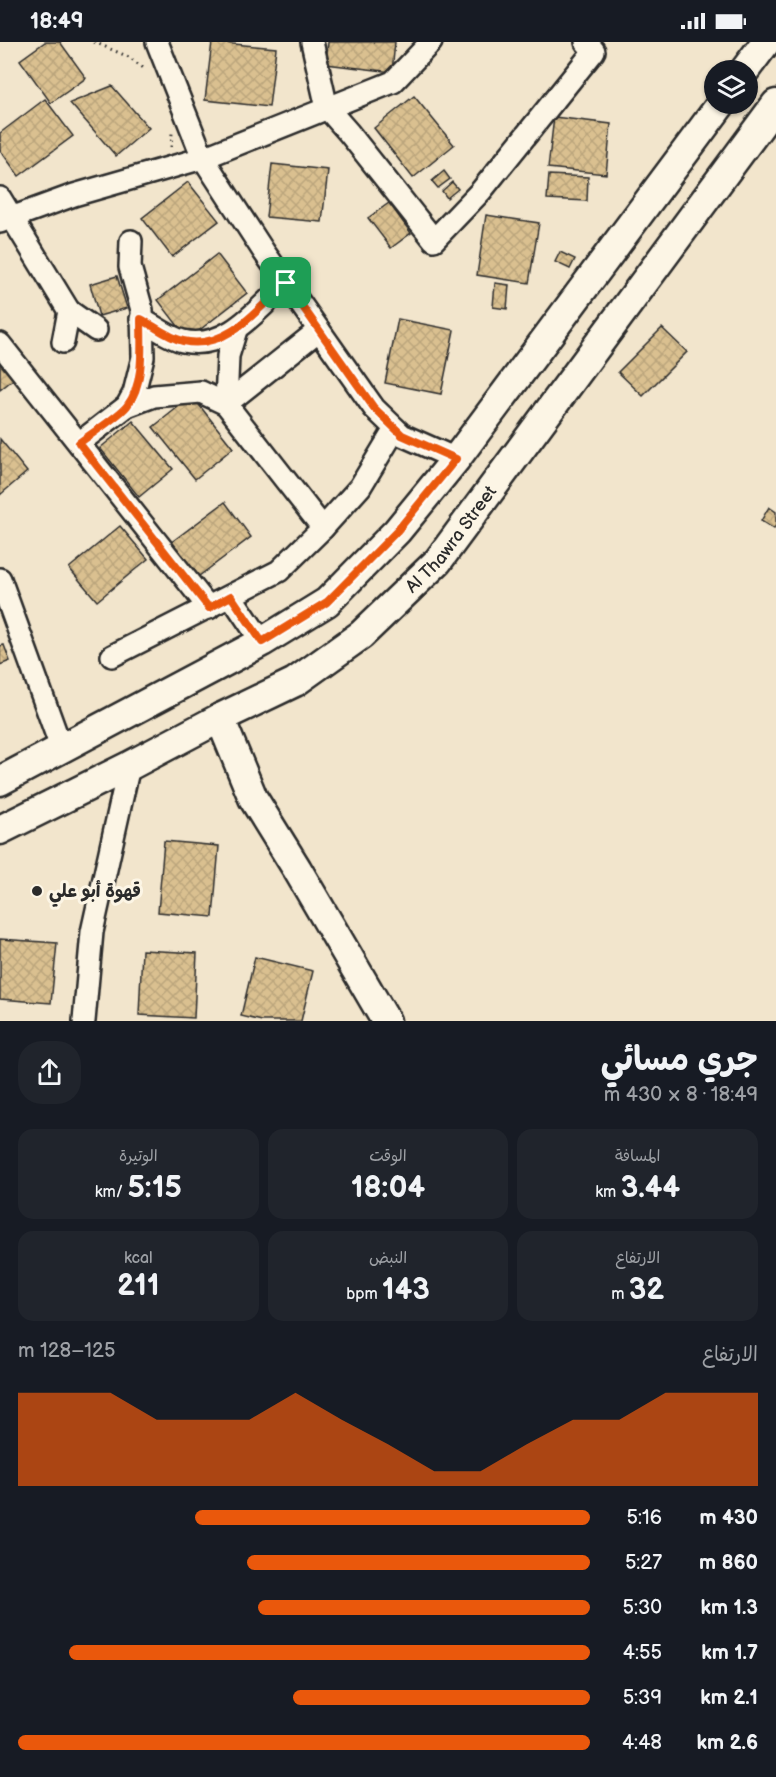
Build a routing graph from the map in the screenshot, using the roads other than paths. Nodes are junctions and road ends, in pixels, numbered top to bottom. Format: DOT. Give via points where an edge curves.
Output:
graph roads {
  1 [pos="157,42"];
  2 [pos="312,42"];
  3 [pos="432,42"];
  4 [pos="766,42"];
  5 [pos="596,45"];
  6 [pos="752,60"];
  7 [pos="776,105"];
  8 [pos="327,108"];
  9 [pos="714,114"];
  10 [pos="203,158"];
  11 [pos="0,198"];
  12 [pos="6,220"];
  13 [pos="131,241"];
  14 [pos="286,283"];
  15 [pos="69,311"];
  16 [pos="141,319"];
  17 [pos="96,330"];
  18 [pos="236,330"];
  19 [pos="319,330"];
  20 [pos="63,342"];
  21 [pos="0,344"];
  22 [pos="226,404"];
  23 [pos="127,406"];
  24 [pos="395,429"];
  25 [pos="79,443"];
  26 [pos="456,459"];
  27 [pos="323,528"];
  28 [pos="0,579"];
  29 [pos="231,596"];
  30 [pos="209,608"];
  31 [pos="262,642"];
  32 [pos="112,656"];
  33 [pos="220,718"];
  34 [pos="62,750"];
  35 [pos="129,766"];
  36 [pos="0,781"];
  37 [pos="0,830"];
  38 [pos="84,1021"];
  39 [pos="386,1021"];
  1 -- 10 [label="street"];
  2 -- 8 [label="street"];
  3 -- 8 [label="street" via="393,82"];
  4 -- 6 [label="main road"];
  5 -- 8 [label="street" via="481,191 434,240"];
  7 -- 33 [label="main road, Al Thawra Street" via="438,561 361,635 305,676"];
  8 -- 10 [label="street"];
  9 -- 26 [label="main road"];
  10 -- 12 [label="street" via="74,195"];
  10 -- 14 [label="street"];
  11 -- 12 [label="street"];
  12 -- 15 [label="street"];
  13 -- 16 [label="street" via="130,267"];
  14 -- 18 [label="street"];
  14 -- 19 [label="street"];
  15 -- 17 [label="street"];
  15 -- 20 [label="street"];
  16 -- 18 [label="street" via="181,341 215,339"];
  16 -- 23 [label="street" via="143,357"];
  18 -- 22 [label="street" via="228,356"];
  19 -- 22 [label="street"];
  19 -- 24 [label="street" via="374,408"];
  21 -- 25 [label="street"];
  22 -- 23 [label="street" via="201,392 190,392 154,396"];
  22 -- 27 [label="street"];
  23 -- 25 [label="street"];
  24 -- 26 [label="street"];
  24 -- 27 [label="street" via="360,487"];
  25 -- 30 [label="street"];
  26 -- 31 [label="main road" via="397,531 327,602"];
  27 -- 29 [label="street" via="279,571"];
  28 -- 34 [label="street"];
  29 -- 30 [label="street"];
  29 -- 31 [label="street"];
  30 -- 32 [label="street"];
  31 -- 34 [label="main road"];
  33 -- 35 [label="main road, Al Thawra Street"];
  33 -- 39 [label="main road" via="253,798"];
  34 -- 36 [label="main road"];
  35 -- 37 [label="main road, Al Thawra Street"];
  35 -- 38 [label="street" via="92,932"];
}
